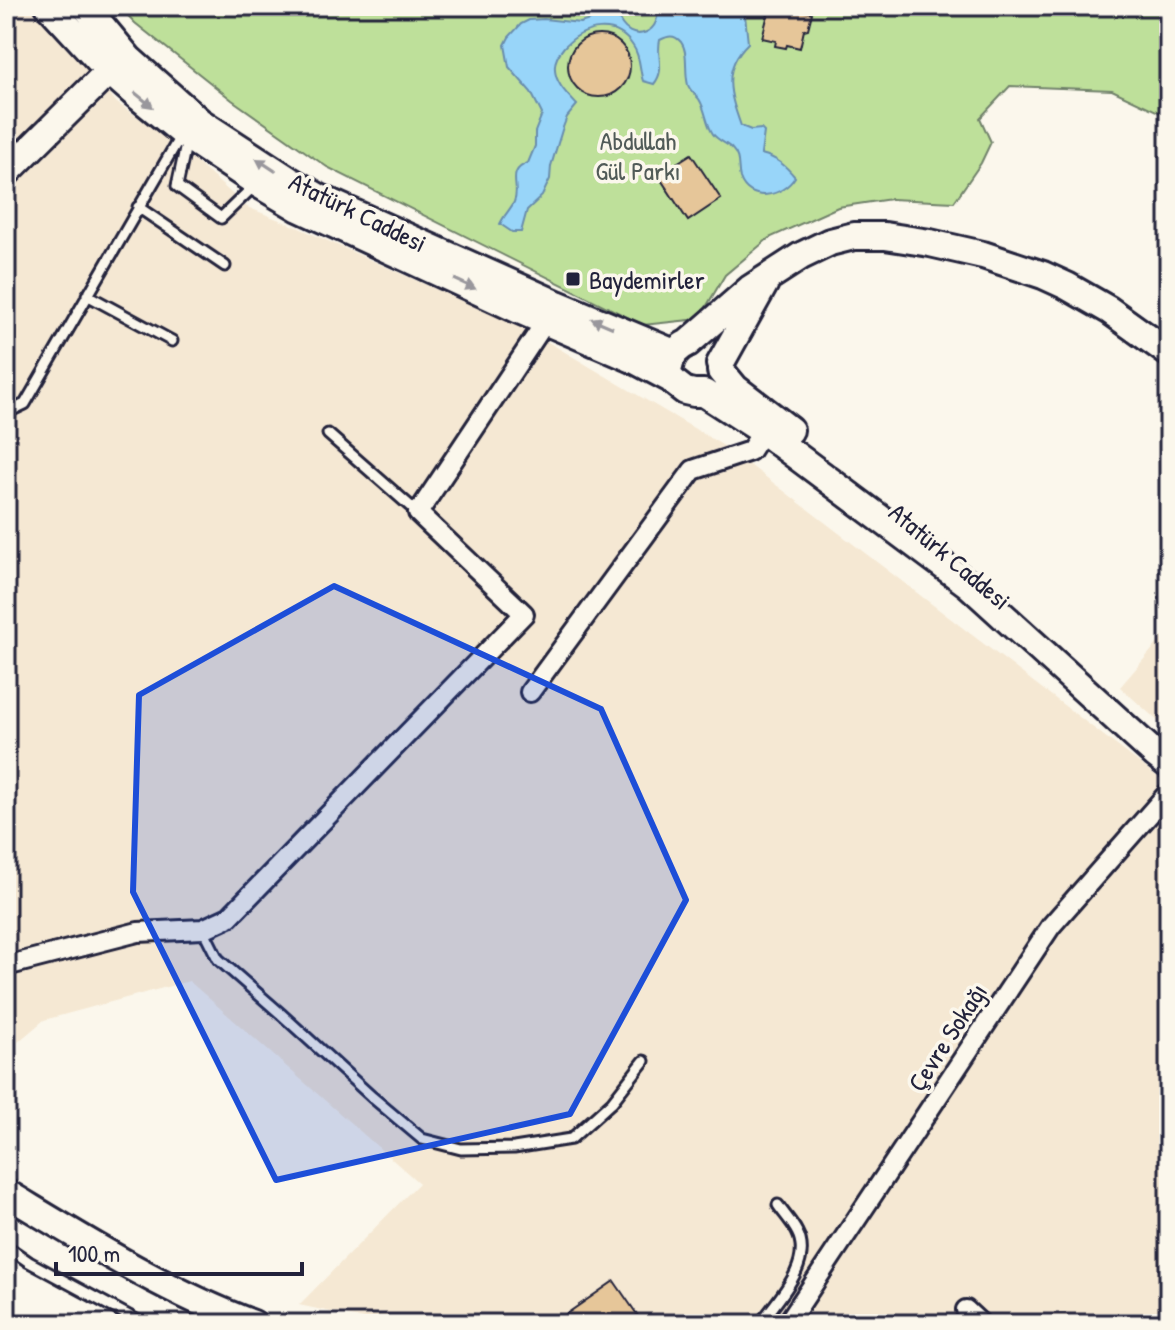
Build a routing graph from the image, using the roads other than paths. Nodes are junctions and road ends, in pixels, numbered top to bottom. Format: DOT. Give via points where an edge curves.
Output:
graph roads {
  1 [pos="49,6"];
  2 [pos="85,6"];
  3 [pos="119,65"];
  4 [pos="185,134"];
  5 [pos="6,173"];
  6 [pos="257,183"];
  7 [pos="138,207"];
  8 [pos="225,266"];
  9 [pos="768,278"];
  10 [pos="87,295"];
  11 [pos="552,313"];
  12 [pos="172,341"];
  13 [pos="1169,353"];
  14 [pos="678,358"];
  15 [pos="721,368"];
  16 [pos="704,393"];
  17 [pos="6,413"];
  18 [pos="763,431"];
  19 [pos="328,434"];
  20 [pos="418,513"];
  21 [pos="530,692"];
  22 [pos="1169,754"];
  23 [pos="1169,765"];
  24 [pos="1169,792"];
  25 [pos="203,929"];
  26 [pos="6,966"];
  27 [pos="644,1061"];
  28 [pos="6,1193"];
  29 [pos="778,1205"];
  30 [pos="6,1246"];
  31 [pos="966,1310"];
  32 [pos="144,1324"];
  33 [pos="253,1324"];
  34 [pos="760,1324"];
  35 [pos="787,1324"];
  36 [pos="981,1324"];
  1 -- 3 [label="main road"];
  2 -- 3 [label="main road, Atatürk Caddesi"];
  3 -- 4 [label="main road, one-way"];
  3 -- 5 [label="main road"];
  11 -- 3 [label="main road, Atatürk Caddesi, one-way" via="298,186"];
  4 -- 6 [label="main road"];
  4 -- 6 [label="lane" via="177,186 221,218"];
  4 -- 7 [label="lane"];
  6 -- 11 [label="main road, one-way" via="299,208"];
  7 -- 8 [label="lane"];
  7 -- 10 [label="lane"];
  9 -- 13 [label="main road" via="801,256 854,236 930,243 983,255 1067,286"];
  9 -- 14 [label="main road"];
  9 -- 15 [label="main road"];
  10 -- 12 [label="lane"];
  10 -- 17 [label="lane" via="25,404"];
  11 -- 14 [label="main road" via="633,359"];
  11 -- 20 [label="street"];
  14 -- 15 [label="main road" via="698,343 716,352"];
  14 -- 16 [label="main road" via="676,384"];
  15 -- 16 [label="main road" via="718,380"];
  15 -- 22 [label="main road, Atatürk Caddesi" via="735,388 966,564"];
  16 -- 18 [label="main road"];
  18 -- 21 [label="street" via="750,451 693,470"];
  18 -- 23 [label="main road" via="968,584"];
  19 -- 20 [label="lane"];
  20 -- 25 [label="street" via="524,614 229,917"];
  24 -- 35 [label="street, Çevre Sokağı" via="1051,926"];
  25 -- 26 [label="street" via="138,932"];
  25 -- 27 [label="lane" via="218,959 422,1139 461,1149 571,1139 612,1102"];
  28 -- 33 [label="main road" via="116,1259"];
  29 -- 34 [label="lane" via="798,1233 800,1255 792,1278"];
  30 -- 32 [label="lane"];
  31 -- 36 [label="street"];
}
